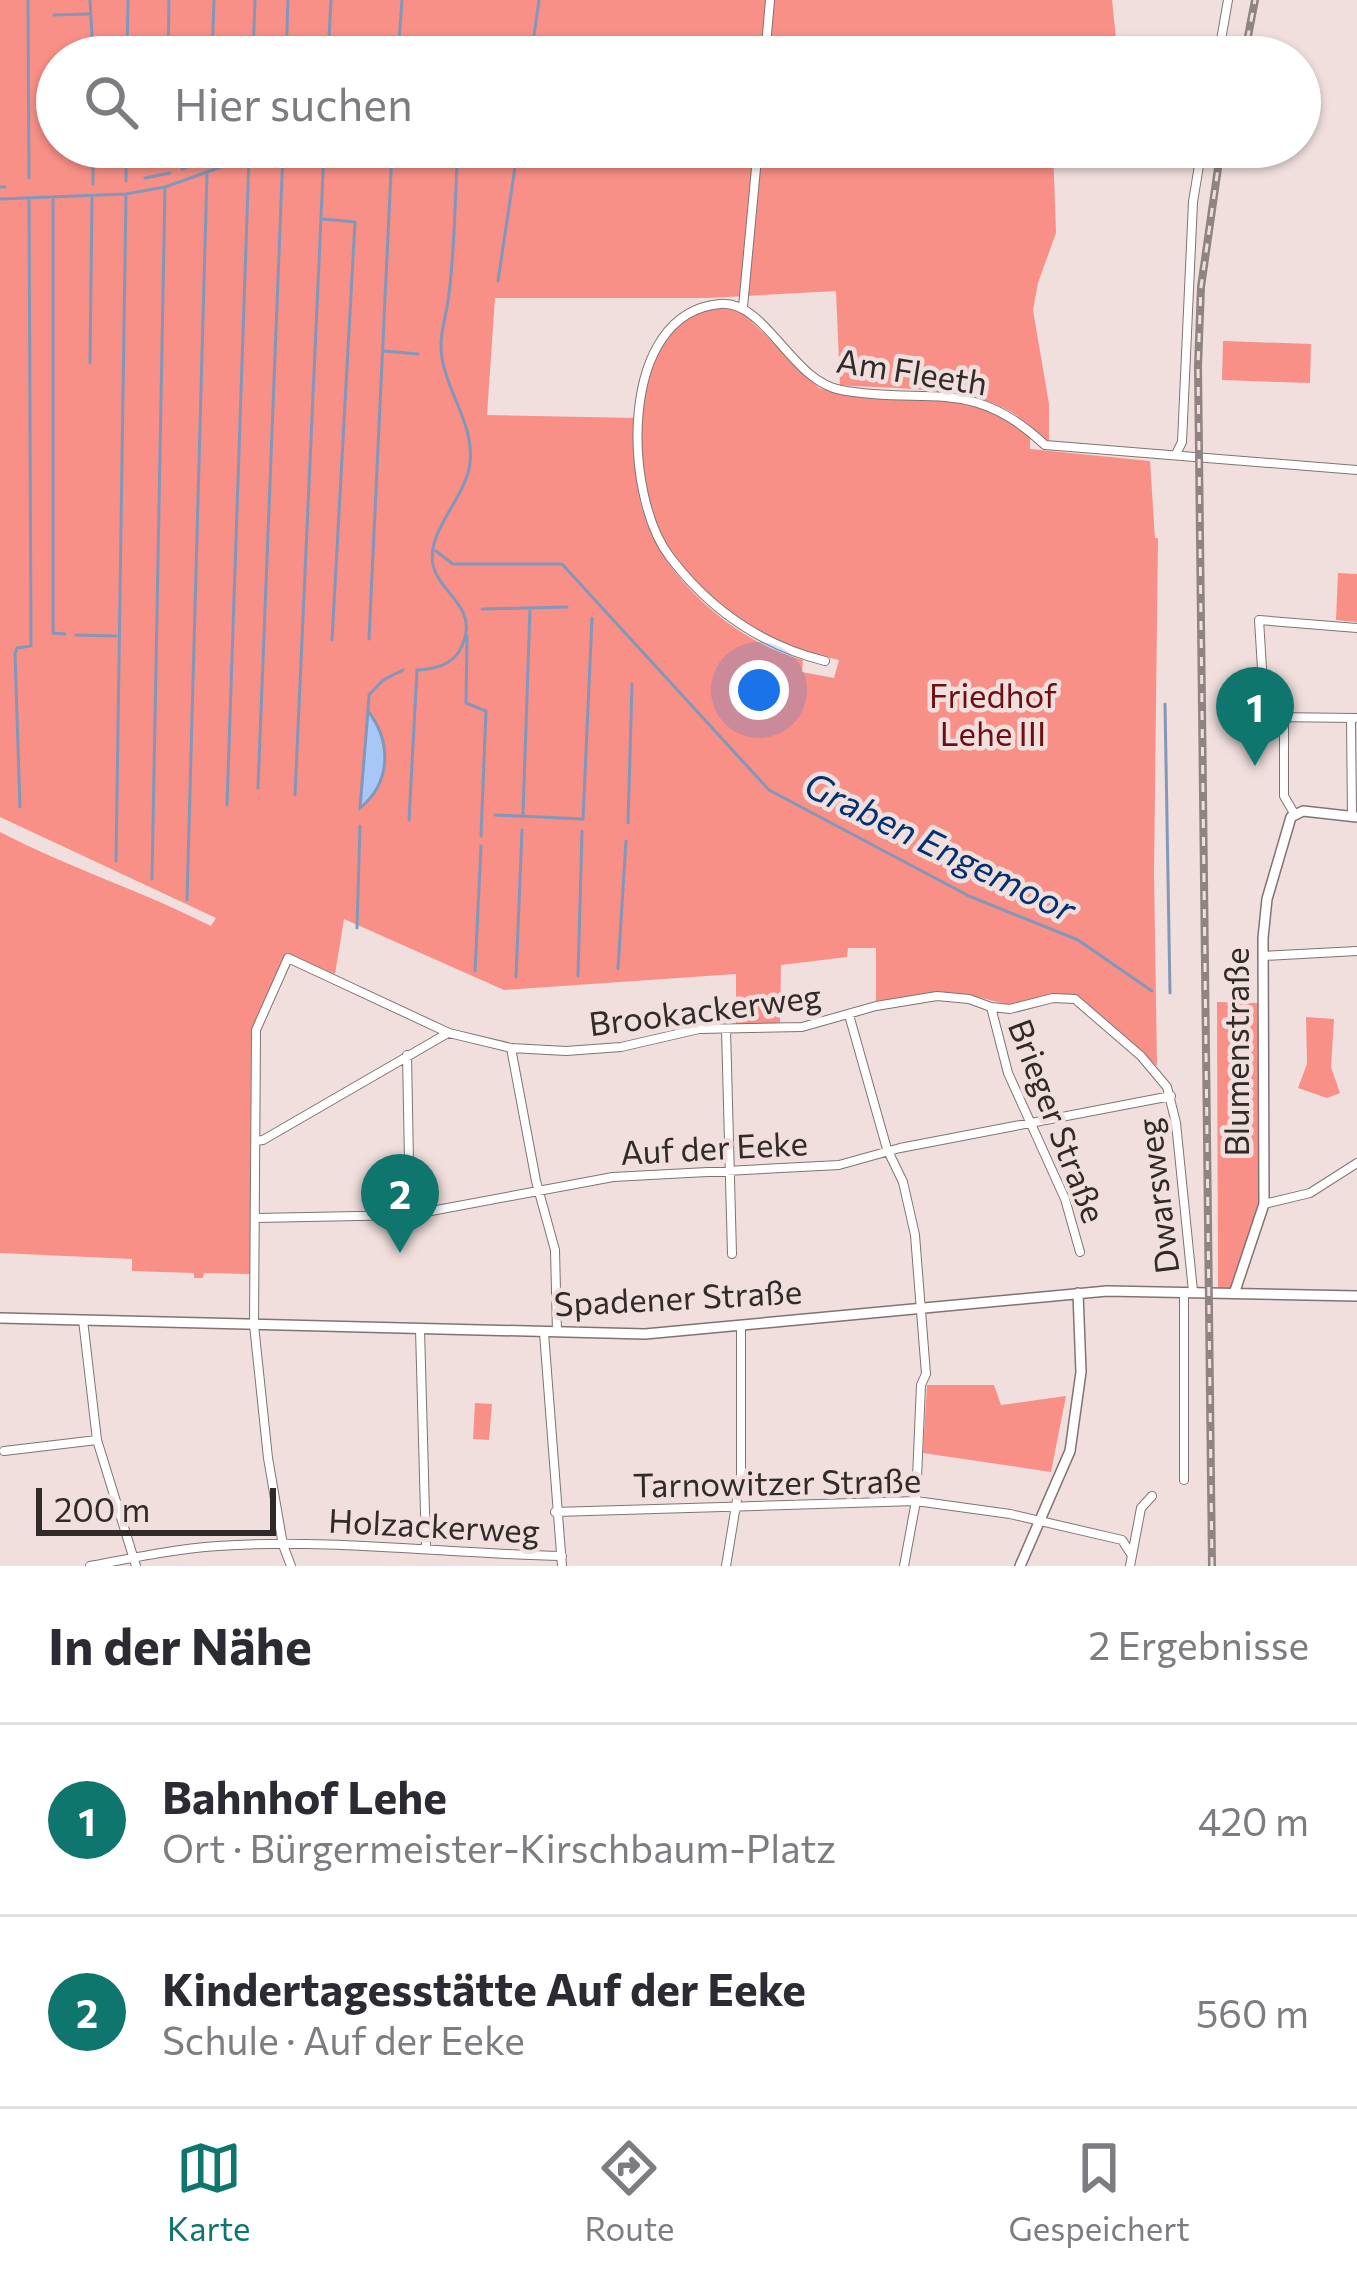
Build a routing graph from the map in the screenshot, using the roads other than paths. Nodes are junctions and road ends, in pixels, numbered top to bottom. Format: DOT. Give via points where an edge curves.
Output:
graph roads {
  1 [pos="770,0"];
  2 [pos="1228,0"];
  3 [pos="767,36"];
  4 [pos="1222,36"];
  5 [pos="756,168"];
  6 [pos="1198,168"];
  7 [pos="743,307"];
  8 [pos="1176,454"];
  9 [pos="1357,470"];
  10 [pos="1357,628"];
  11 [pos="825,661"];
  12 [pos="1284,718"];
  13 [pos="1354,719"];
  14 [pos="1295,814"];
  15 [pos="1354,816"];
  16 [pos="1357,951"];
  17 [pos="1263,956"];
  18 [pos="991,1007"];
  19 [pos="848,1016"];
  20 [pos="726,1029"];
  21 [pos="449,1033"];
  22 [pos="512,1048"];
  23 [pos="407,1054"];
  24 [pos="1171,1096"];
  25 [pos="1028,1122"];
  26 [pos="256,1141"];
  27 [pos="888,1153"];
  28 [pos="1357,1163"];
  29 [pos="728,1170"];
  30 [pos="540,1191"];
  31 [pos="1264,1204"];
  32 [pos="410,1215"];
  33 [pos="256,1218"];
  34 [pos="1080,1252"];
  35 [pos="732,1254"];
  36 [pos="1189,1291"];
  37 [pos="1234,1291"];
  38 [pos="1078,1293"];
  39 [pos="1357,1296"];
  40 [pos="922,1309"];
  41 [pos="0,1318"];
  42 [pos="83,1320"];
  43 [pos="254,1325"];
  44 [pos="741,1325"];
  45 [pos="420,1329"];
  46 [pos="544,1333"];
  47 [pos="557,1333"];
  48 [pos="98,1441"];
  49 [pos="4,1451"];
  50 [pos="1184,1480"];
  51 [pos="1152,1496"];
  52 [pos="916,1502"];
  53 [pos="735,1507"];
  54 [pos="555,1512"];
  55 [pos="1041,1521"];
  56 [pos="283,1544"];
  57 [pos="426,1550"];
  58 [pos="1131,1554"];
  59 [pos="562,1561"];
  60 [pos="134,1562"];
  61 [pos="89,1566"];
  62 [pos="290,1566"];
  63 [pos="726,1566"];
  64 [pos="904,1566"];
  65 [pos="1019,1566"];
  66 [pos="1130,1566"];
  1 -- 3 [label="street"];
  2 -- 4 [label="street"];
  5 -- 7 [label="street"];
  6 -- 8 [label="street"];
  7 -- 8 [label="street, Am Fleeth" via="820,384 984,404 1007,412 1045,445"];
  7 -- 11 [label="street" via="697,309 656,345 640,420 646,514 668,556 734,622 769,644"];
  8 -- 9 [label="street, Am Fleeth"];
  10 -- 12 [label="street" via="1259,620 1264,717"];
  12 -- 13 [label="street"];
  12 -- 14 [label="street" via="1284,796"];
  13 -- 15 [label="street"];
  14 -- 15 [label="street"];
  14 -- 17 [label="street, Blumenstraße" via="1267,899"];
  16 -- 17 [label="street"];
  17 -- 31 [label="street, Blumenstraße"];
  18 -- 19 [label="street, Brookackerweg" via="937,996"];
  18 -- 24 [label="street, Brookackerweg" via="1075,1000 1141,1056"];
  18 -- 25 [label="street, Brieger Straße"];
  19 -- 20 [label="street, Brookackerweg" via="802,1027"];
  19 -- 27 [label="street"];
  20 -- 22 [label="street, Brookackerweg" via="621,1047"];
  20 -- 29 [label="street"];
  21 -- 22 [label="street, Brookackerweg"];
  21 -- 23 [label="street"];
  21 -- 26 [label="street, Brookackerweg" via="288,958 256,1030"];
  22 -- 30 [label="street"];
  23 -- 26 [label="street"];
  23 -- 32 [label="street"];
  24 -- 25 [label="street, Auf der Eeke"];
  24 -- 36 [label="street, Dwarsweg"];
  25 -- 27 [label="street, Auf der Eeke"];
  25 -- 34 [label="street, Brieger Straße"];
  26 -- 33 [label="street"];
  27 -- 29 [label="street, Auf der Eeke" via="839,1166"];
  27 -- 40 [label="street" via="915,1235"];
  28 -- 31 [label="street" via="1310,1193"];
  29 -- 30 [label="street, Auf der Eeke"];
  29 -- 35 [label="street"];
  30 -- 32 [label="street, Auf der Eeke"];
  30 -- 47 [label="street" via="555,1250"];
  31 -- 37 [label="street, Blumenstraße"];
  32 -- 33 [label="street, Auf der Eeke"];
  33 -- 43 [label="street"];
  36 -- 37 [label="street, Spadener Straße"];
  36 -- 38 [label="street, Spadener Straße"];
  36 -- 50 [label="street, Dwarsweg"];
  37 -- 39 [label="street, Spadener Straße"];
  38 -- 40 [label="street, Spadener Straße"];
  38 -- 55 [label="street" via="1081,1372 1070,1451"];
  40 -- 44 [label="street, Spadener Straße"];
  40 -- 52 [label="street" via="926,1374"];
  41 -- 42 [label="street, Spadener Straße"];
  42 -- 43 [label="street, Spadener Straße"];
  42 -- 48 [label="street"];
  43 -- 45 [label="street, Spadener Straße"];
  43 -- 56 [label="street"];
  44 -- 47 [label="street, Spadener Straße"];
  44 -- 53 [label="street"];
  45 -- 46 [label="street, Spadener Straße"];
  45 -- 57 [label="street"];
  46 -- 47 [label="street, Spadener Straße"];
  46 -- 54 [label="street"];
  48 -- 49 [label="street"];
  48 -- 60 [label="street"];
  51 -- 58 [label="street" via="1141,1508"];
  52 -- 53 [label="street, Tarnowitzer Straße"];
  52 -- 55 [label="street, Tarnowitzer Straße"];
  52 -- 64 [label="street"];
  53 -- 54 [label="street, Tarnowitzer Straße"];
  53 -- 63 [label="street"];
  54 -- 59 [label="street"];
  55 -- 58 [label="street, Tarnowitzer Straße" via="1122,1540"];
  55 -- 65 [label="street"];
  56 -- 57 [label="street, Holzackerweg"];
  56 -- 60 [label="street, Holzackerweg"];
  56 -- 62 [label="street"];
  57 -- 59 [label="street, Holzackerweg"];
  58 -- 66 [label="street"];
  60 -- 61 [label="street, Holzackerweg"];
}
